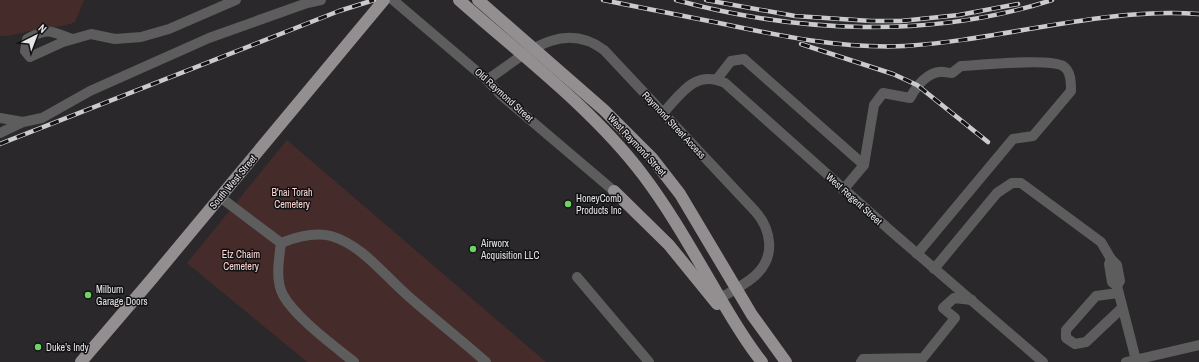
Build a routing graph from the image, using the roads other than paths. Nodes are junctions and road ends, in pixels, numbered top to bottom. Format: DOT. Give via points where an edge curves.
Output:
graph roads {
  1 [pos="236,0"];
  2 [pos="321,0"];
  3 [pos="384,0"];
  4 [pos="393,0"];
  5 [pos="459,0"];
  6 [pos="478,0"];
  7 [pos="72,40"];
  8 [pos="717,79"];
  9 [pos="487,80"];
  10 [pos="663,113"];
  11 [pos="0,118"];
  12 [pos="23,122"];
  13 [pos="0,133"];
  14 [pos="864,166"];
  15 [pos="843,190"];
  16 [pos="614,191"];
  17 [pos="220,197"];
  18 [pos="281,243"];
  19 [pos="917,254"];
  20 [pos="934,268"];
  21 [pos="577,277"];
  22 [pos="737,289"];
  23 [pos="1117,289"];
  24 [pos="720,298"];
  25 [pos="972,300"];
  26 [pos="1122,308"];
  27 [pos="739,330"];
  28 [pos="1199,345"];
  29 [pos="1136,360"];
  30 [pos="81,362"];
  31 [pos="354,362"];
  32 [pos="486,362"];
  33 [pos="649,362"];
  34 [pos="762,362"];
  35 [pos="786,362"];
  36 [pos="860,362"];
  37 [pos="1043,362"];
  38 [pos="1126,362"];
  1 -- 7 [label="street" via="176,26 141,37 115,39 91,34"];
  2 -- 12 [label="street" via="209,38 90,90 42,118"];
  3 -- 17 [label="main road, South West Street"];
  4 -- 9 [label="street, Old Raymond Street"];
  5 -- 24 [label="main road, West Raymond Street" via="606,132 642,174 670,214"];
  6 -- 22 [label="main road, West Raymond Street" via="622,126 670,180"];
  8 -- 10 [label="street" via="696,81"];
  8 -- 14 [label="street" via="731,62 744,59"];
  8 -- 15 [label="street, West Regent Street"];
  9 -- 10 [label="street, Raymond Street Access" via="537,46 550,40 569,37 584,40 604,50"];
  9 -- 16 [label="street, Old Raymond Street"];
  10 -- 22 [label="street, Raymond Street Access" via="764,222 769,243 767,262 759,273"];
  11 -- 12 [label="street"];
  12 -- 13 [label="street"];
  14 -- 15 [label="street"];
  14 -- 19 [label="street" via="874,105 883,93 910,98 917,85 938,72 952,73 961,66 1049,62 1063,66 1071,78 1071,91 1034,136 1013,139"];
  15 -- 19 [label="street, West Regent Street"];
  16 -- 27 [label="main road" via="680,258"];
  17 -- 18 [label="street"];
  17 -- 30 [label="main road, South West Street"];
  18 -- 31 [label="street" via="278,269 283,294 296,311"];
  18 -- 32 [label="street" via="308,235 330,236 350,244"];
  19 -- 20 [label="street, West Regent Street"];
  20 -- 23 [label="street" via="997,193 1012,182 1021,183 1100,242 1111,259 1109,264 1112,282"];
  20 -- 25 [label="street, West Regent Street"];
  21 -- 33 [label="street"];
  22 -- 24 [label="street, Raymond Street Access"];
  22 -- 35 [label="main road, West Raymond Street"];
  23 -- 26 [label="street"];
  23 -- 26 [label="street" via="1096,296 1066,330 1066,338 1075,344 1086,342"];
  24 -- 27 [label="main road, West Raymond Street"];
  25 -- 36 [label="street" via="954,298 944,308 955,318 923,358 863,359"];
  25 -- 37 [label="street, West Regent Street"];
  26 -- 29 [label="street"];
  27 -- 34 [label="main road, West Raymond Street"];
  28 -- 29 [label="street"];
  29 -- 38 [label="street"];
}
